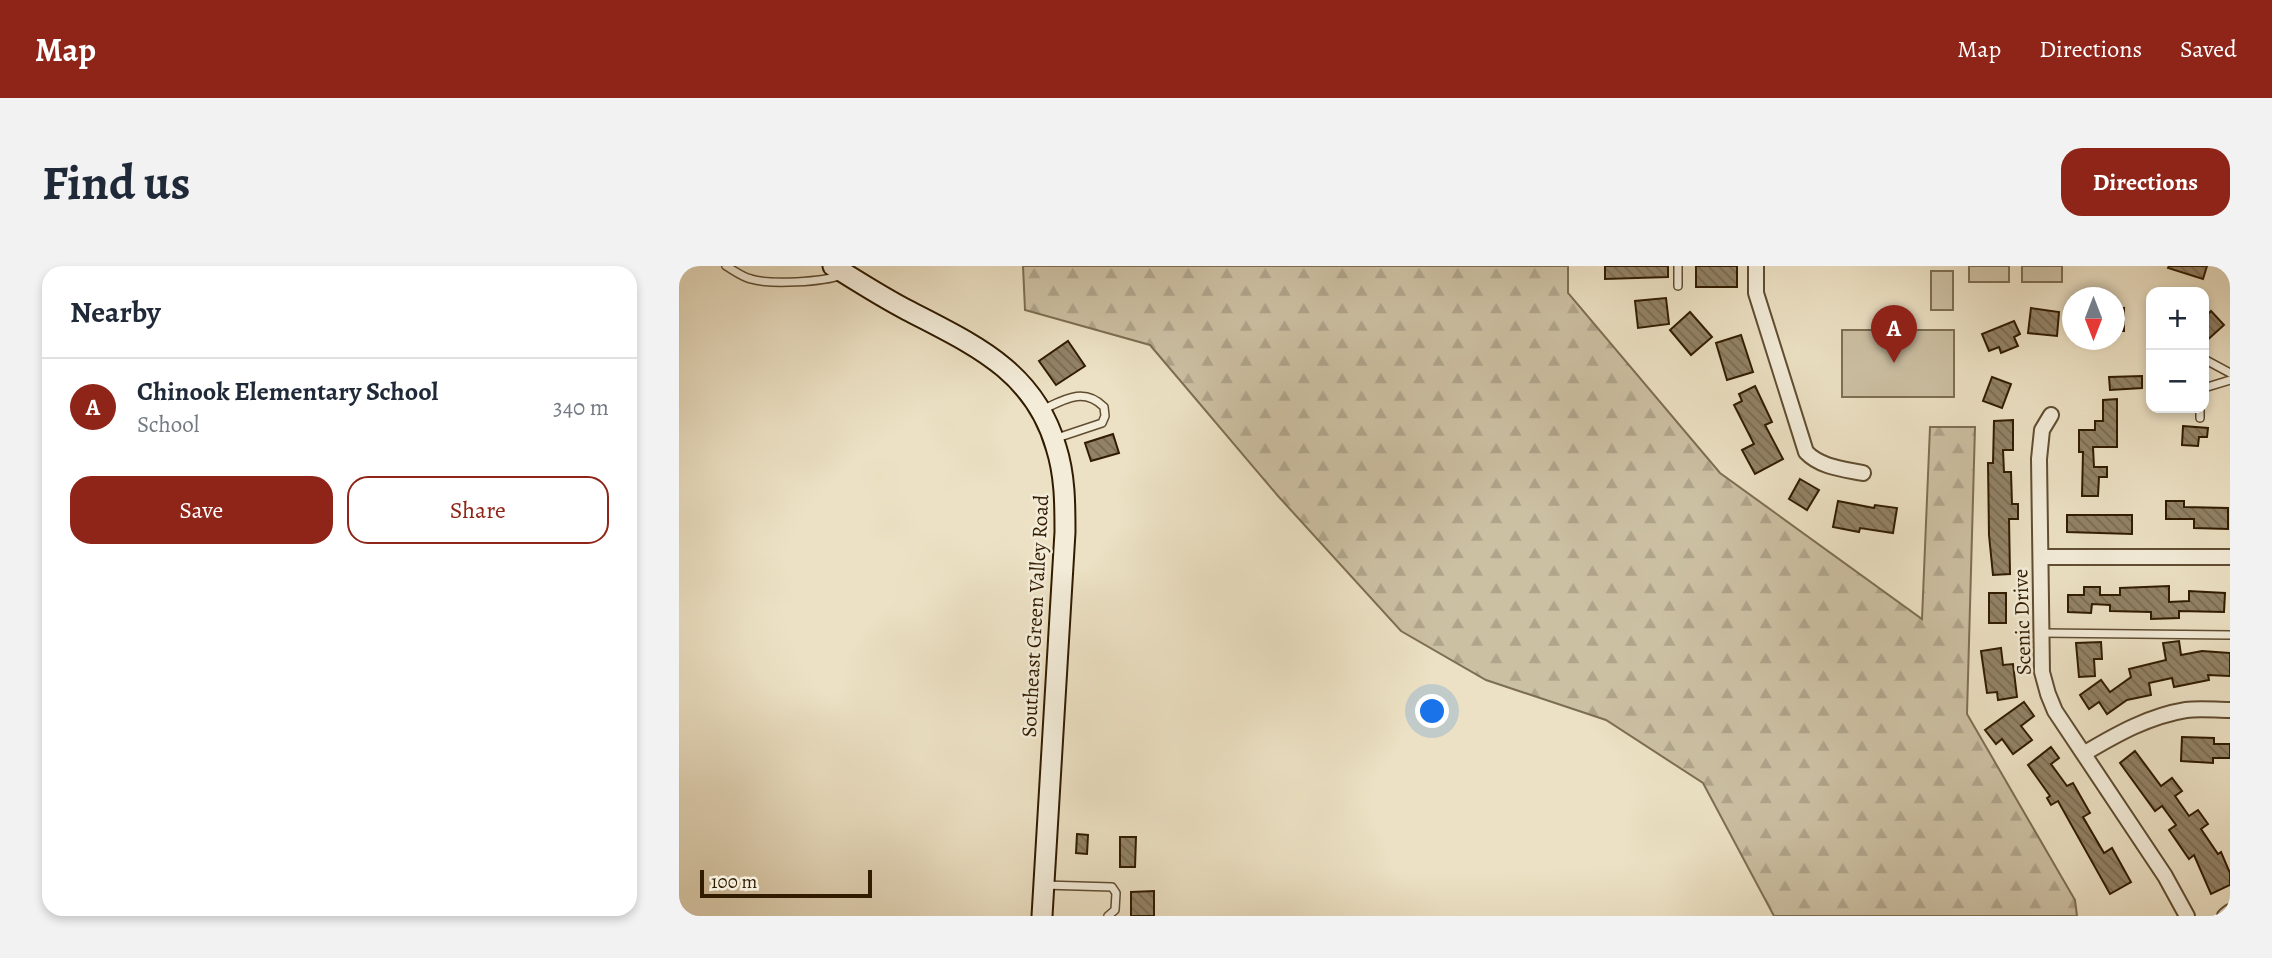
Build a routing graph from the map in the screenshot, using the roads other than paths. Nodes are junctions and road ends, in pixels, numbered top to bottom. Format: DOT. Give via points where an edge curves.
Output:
graph roads {
  1 [pos="726,266"];
  2 [pos="1678,266"];
  3 [pos="1756,266"];
  4 [pos="839,270"];
  5 [pos="1678,286"];
  6 [pos="2209,362"];
  7 [pos="2230,373"];
  8 [pos="2230,380"];
  9 [pos="2209,386"];
  10 [pos="1041,410"];
  11 [pos="2200,413"];
  12 [pos="2051,415"];
  13 [pos="2200,418"];
  14 [pos="1054,439"];
  15 [pos="1863,473"];
  16 [pos="2041,557"];
  17 [pos="2230,557"];
  18 [pos="2042,633"];
  19 [pos="2230,635"];
  20 [pos="2230,710"];
  21 [pos="2085,753"];
  22 [pos="1043,885"];
  23 [pos="2230,912"];
  24 [pos="1042,916"];
  25 [pos="1108,916"];
  26 [pos="2187,916"];
  27 [pos="2225,916"];
  1 -- 4 [label="lane" via="751,279 769,281 827,281"];
  2 -- 5 [label="lane"];
  3 -- 15 [label="street" via="1756,293 1806,452 1823,464"];
  4 -- 10 [label="street, Southeast Green Valley Road" via="998,361"];
  6 -- 7 [label="lane"];
  8 -- 9 [label="lane"];
  10 -- 14 [label="street, Southeast Green Valley Road"];
  10 -- 14 [label="lane" via="1084,395 1104,407 1102,423"];
  11 -- 13 [label="lane"];
  12 -- 16 [label="street, Scenic Drive" via="2039,449"];
  14 -- 22 [label="street, Southeast Green Valley Road" via="1064,488 1065,533"];
  16 -- 17 [label="street"];
  16 -- 18 [label="street, Scenic Drive"];
  18 -- 19 [label="lane"];
  18 -- 21 [label="street, Scenic Drive" via="2047,694"];
  20 -- 21 [label="street" via="2188,710 2161,716 2122,731"];
  21 -- 26 [label="street, Scenic Drive"];
  22 -- 24 [label="street, Southeast Green Valley Road"];
  22 -- 25 [label="lane" via="1112,887 1115,910"];
  23 -- 27 [label="street"];
}
